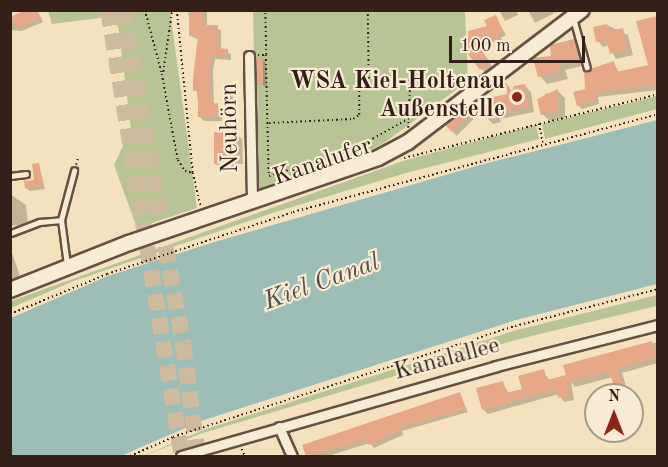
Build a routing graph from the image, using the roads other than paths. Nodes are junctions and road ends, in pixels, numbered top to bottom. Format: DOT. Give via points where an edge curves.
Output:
graph roads {
  1 [pos="578,14"];
  2 [pos="249,56"];
  3 [pos="587,67"];
  4 [pos="74,171"];
  5 [pos="26,174"];
  6 [pos="10,176"];
  7 [pos="252,200"];
  8 [pos="61,220"];
  9 [pos="11,233"];
  10 [pos="67,267"];
  11 [pos="10,290"];
  12 [pos="657,325"];
  13 [pos="279,427"];
  14 [pos="182,456"];
  15 [pos="292,456"];
  1 -- 3 [label="lane"];
  1 -- 7 [label="street, Kanalufer" via="410,149"];
  2 -- 7 [label="street, Neuhörn"];
  4 -- 8 [label="lane"];
  5 -- 6 [label="lane"];
  7 -- 10 [label="street, Kanalufer"];
  8 -- 9 [label="lane" via="40,222"];
  8 -- 10 [label="lane"];
  10 -- 11 [label="street, Kanalufer"];
  12 -- 13 [label="street, Kanalallee"];
  13 -- 14 [label="street, Kanalallee"];
  13 -- 15 [label="street"];
}
